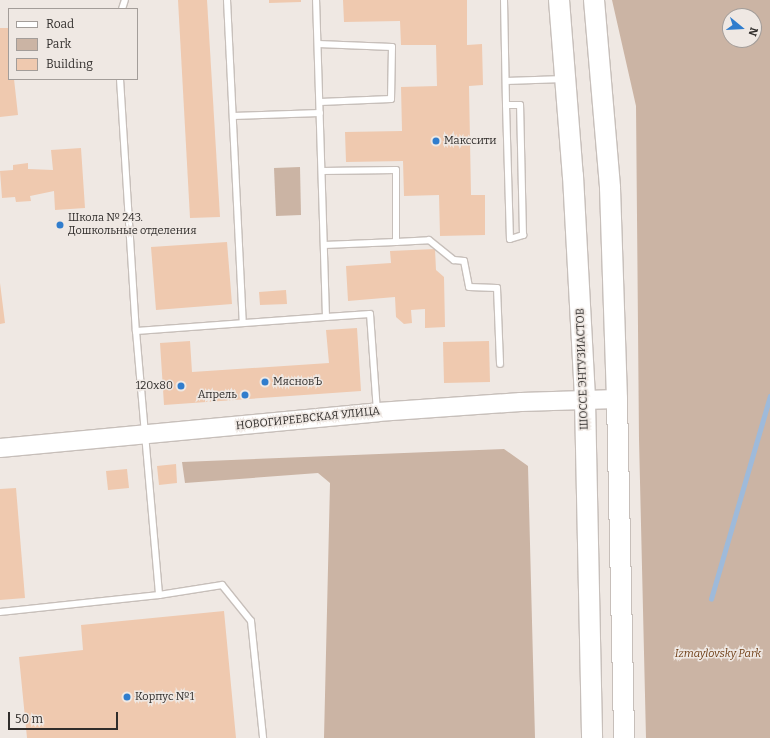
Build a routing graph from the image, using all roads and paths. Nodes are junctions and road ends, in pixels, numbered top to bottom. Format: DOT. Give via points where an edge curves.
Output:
graph roads {
  1 [pos="227,0"];
  2 [pos="316,0"];
  3 [pos="504,0"];
  4 [pos="559,0"];
  5 [pos="594,0"];
  6 [pos="318,44"];
  7 [pos="565,79"];
  8 [pos="120,80"];
  9 [pos="506,81"];
  10 [pos="320,102"];
  11 [pos="506,105"];
  12 [pos="320,112"];
  13 [pos="233,116"];
  14 [pos="322,172"];
  15 [pos="396,242"];
  16 [pos="324,245"];
  17 [pos="326,317"];
  18 [pos="243,323"];
  19 [pos="136,331"];
  20 [pos="500,364"];
  21 [pos="617,399"];
  22 [pos="585,400"];
  23 [pos="378,412"];
  24 [pos="146,435"];
  25 [pos="0,448"];
  26 [pos="159,595"];
  27 [pos="0,612"];
  28 [pos="263,738"];
  29 [pos="592,738"];
  30 [pos="624,738"];
  1 -- 13 [label="lane"];
  2 -- 6 [label="lane"];
  3 -- 9 [label="lane"];
  4 -- 7 [label="main road, ШОССЕ ЭНТУЗИАСТОВ"];
  5 -- 21 [label="main road" via="610,188"];
  6 -- 10 [label="lane"];
  6 -- 10 [label="lane" via="392,47 392,99"];
  7 -- 9 [label="lane"];
  7 -- 22 [label="main road, ШОССЕ ЭНТУЗИАСТОВ"];
  8 -- 19 [label="lane"];
  9 -- 11 [label="lane"];
  10 -- 12 [label="lane"];
  11 -- 11 [label="lane" via="509,215 510,239 523,235 520,105"];
  12 -- 13 [label="lane"];
  12 -- 14 [label="lane"];
  13 -- 18 [label="lane"];
  14 -- 15 [label="lane" via="396,170"];
  14 -- 16 [label="lane"];
  15 -- 16 [label="lane"];
  15 -- 20 [label="lane" via="429,240 454,260 464,262 469,287 497,288"];
  16 -- 17 [label="lane"];
  17 -- 18 [label="lane"];
  17 -- 23 [label="lane" via="370,314"];
  18 -- 19 [label="lane"];
  19 -- 24 [label="lane"];
  21 -- 22 [label="main road, НОВОГИРЕЕВСКАЯ УЛИЦА"];
  21 -- 30 [label="main road"];
  22 -- 23 [label="main road, НОВОГИРЕЕВСКАЯ УЛИЦА"];
  22 -- 29 [label="main road, ШОССЕ ЭНТУЗИАСТОВ"];
  23 -- 24 [label="main road, НОВОГИРЕЕВСКАЯ УЛИЦА"];
  24 -- 25 [label="main road, НОВОГИРЕЕВСКАЯ УЛИЦА"];
  24 -- 26 [label="lane"];
  26 -- 27 [label="lane"];
  26 -- 28 [label="lane" via="222,585 251,622"];
}
